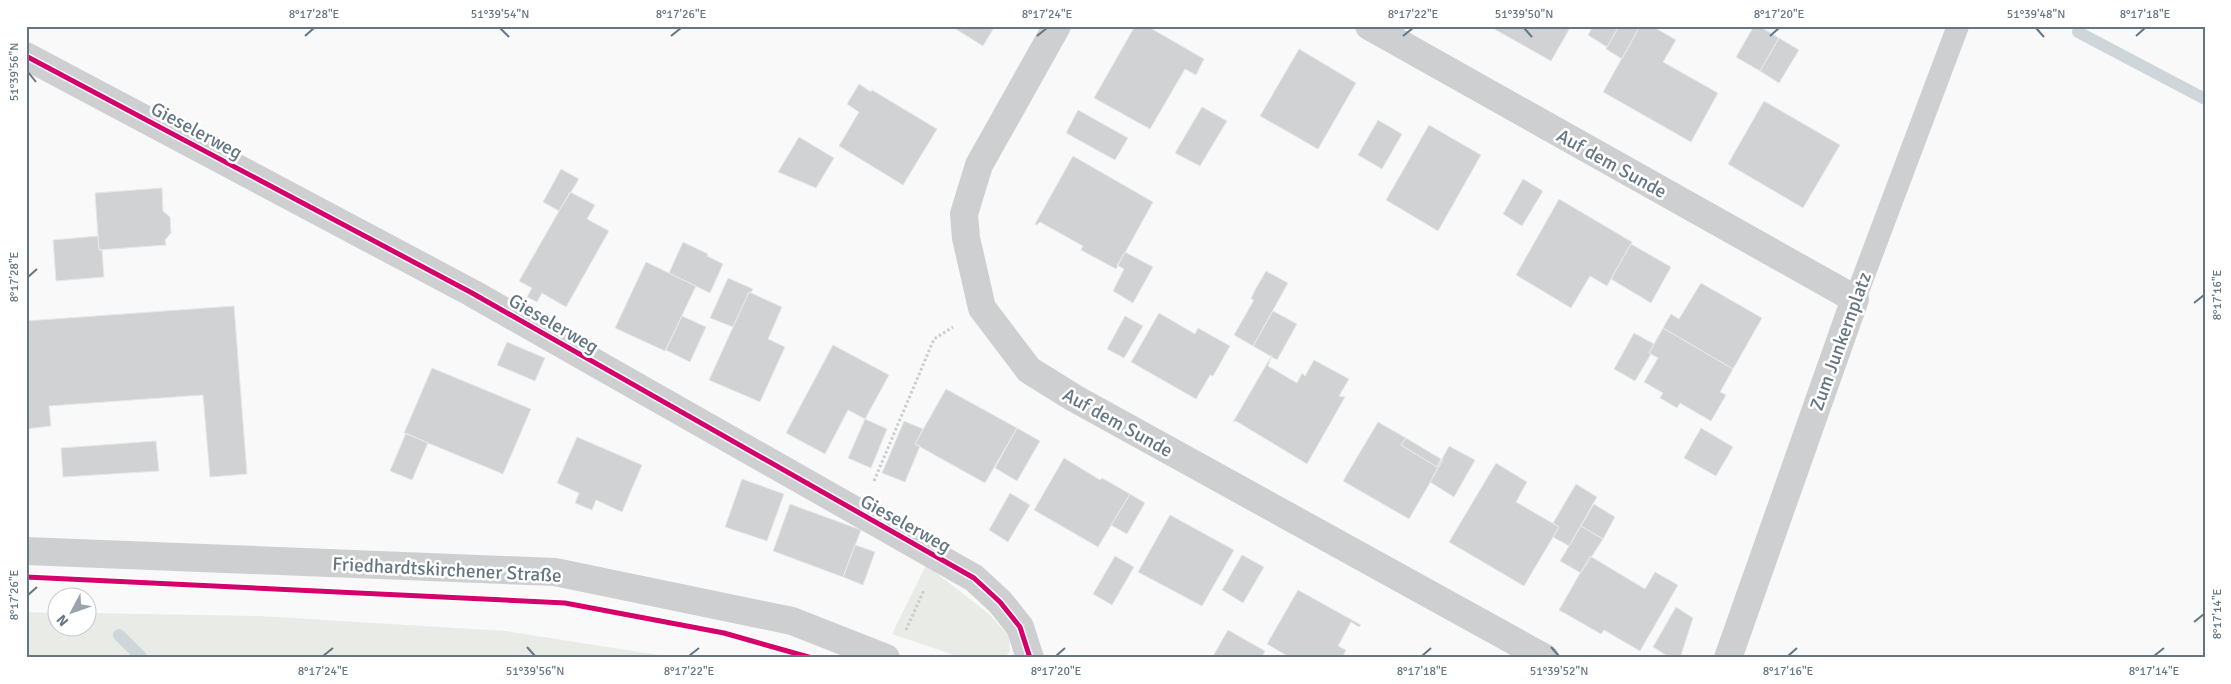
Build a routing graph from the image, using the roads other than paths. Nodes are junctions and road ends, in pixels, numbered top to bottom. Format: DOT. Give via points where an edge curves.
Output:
graph roads {
  1 [pos="1057,26"];
  2 [pos="1369,26"];
  3 [pos="1958,26"];
  4 [pos="26,56"];
  5 [pos="1855,299"];
  6 [pos="26,551"];
  7 [pos="886,658"];
  8 [pos="1030,658"];
  9 [pos="1545,658"];
  10 [pos="1728,658"];
  1 -- 9 [label="street, Auf dem Sunde" via="979,165 964,214 982,308 1028,370"];
  2 -- 5 [label="street, Auf dem Sunde"];
  3 -- 5 [label="lane, Zum Junkernplatz"];
  4 -- 8 [label="street, Gieselerweg" via="472,293 974,578 1000,602 1020,627"];
  5 -- 10 [label="street, Zum Junkernplatz"];
  6 -- 7 [label="street, Friedhardtskirchener Straße" via="555,572 792,621"];
}
